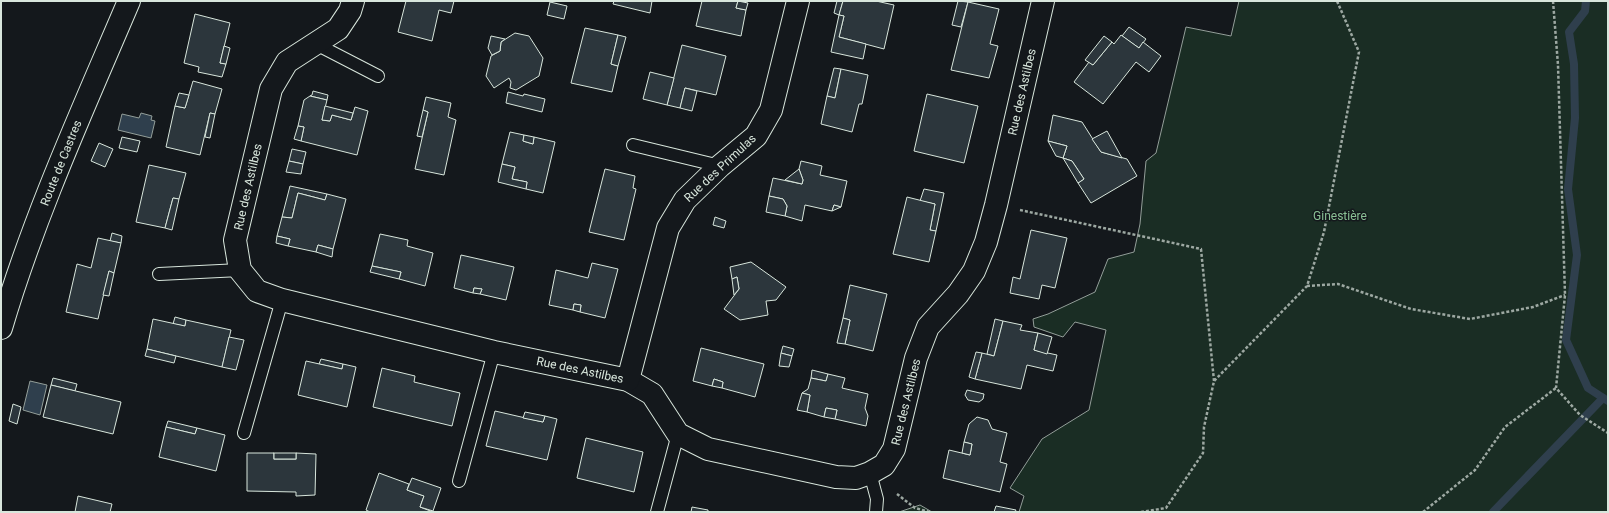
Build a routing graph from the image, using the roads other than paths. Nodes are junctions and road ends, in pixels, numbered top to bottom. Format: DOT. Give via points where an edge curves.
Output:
graph roads {
  1 [pos="129,1"];
  2 [pos="353,1"];
  3 [pos="798,1"];
  4 [pos="1043,1"];
  5 [pos="316,44"];
  6 [pos="378,76"];
  7 [pos="633,145"];
  8 [pos="720,166"];
  9 [pos="240,270"];
  10 [pos="159,274"];
  11 [pos="282,300"];
  12 [pos="1,328"];
  13 [pos="494,352"];
  14 [pos="628,380"];
  15 [pos="244,433"];
  16 [pos="678,434"];
  17 [pos="870,473"];
  18 [pos="459,481"];
  19 [pos="657,512"];
  20 [pos="876,512"];
  1 -- 12 [label="street, Route de Castres" via="33,230"];
  2 -- 5 [label="street, Rue des Astilbes" via="350,11 338,29"];
  3 -- 8 [label="street, Rue des Primulas" via="771,110 756,136"];
  4 -- 17 [label="street, Rue des Astilbes" via="986,242 974,270 958,294 928,327 916,358 894,449 884,465"];
  5 -- 6 [label="lane"];
  5 -- 9 [label="street, Rue des Astilbes" via="287,62 270,89 235,240"];
  7 -- 8 [label="lane"];
  8 -- 14 [label="street, Rue des Primulas" via="685,200 668,228"];
  9 -- 10 [label="lane"];
  9 -- 11 [label="street, Rue des Astilbes" via="257,291"];
  11 -- 13 [label="street, Rue des Astilbes"];
  11 -- 15 [label="lane"];
  13 -- 14 [label="street, Rue des Astilbes"];
  13 -- 18 [label="lane"];
  14 -- 16 [label="street, Rue des Astilbes" via="652,394"];
  16 -- 17 [label="street, Rue des Astilbes" via="708,449 836,477 856,478"];
  16 -- 19 [label="lane"];
  17 -- 20 [label="lane" via="877,499"];
}
